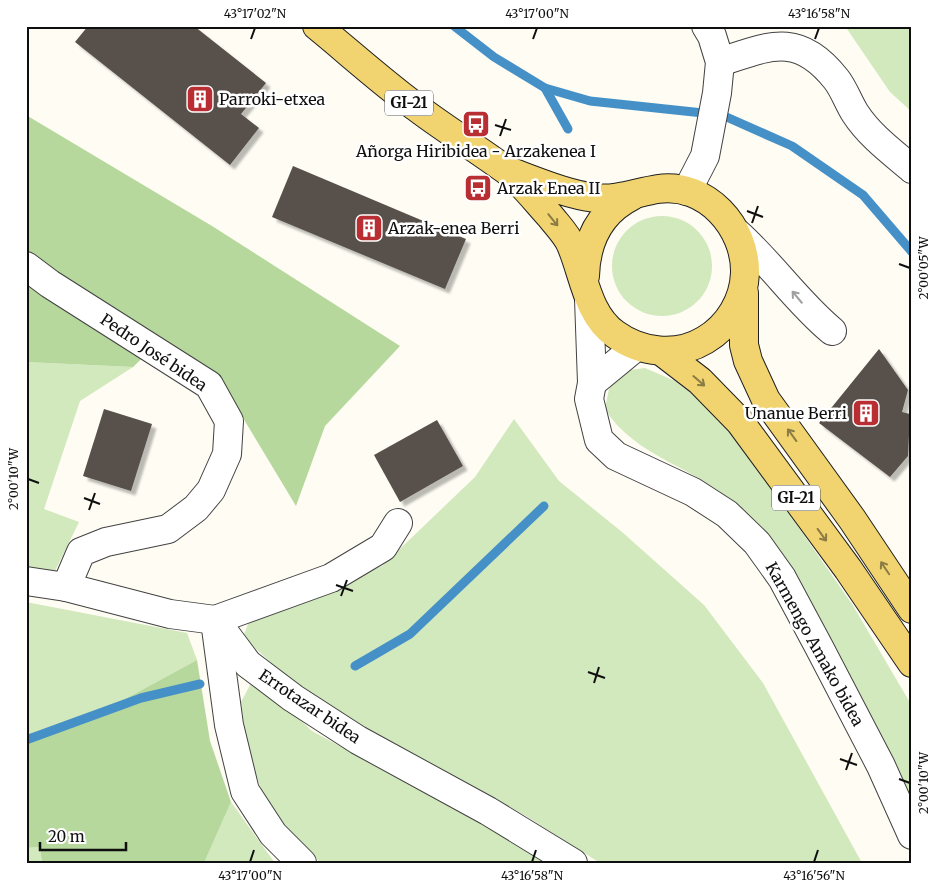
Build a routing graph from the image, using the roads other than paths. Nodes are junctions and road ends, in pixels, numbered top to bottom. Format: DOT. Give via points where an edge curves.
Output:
graph roads {
  1 [pos="317,26"];
  2 [pos="706,26"];
  3 [pos="720,62"];
  4 [pos="912,169"];
  5 [pos="508,172"];
  6 [pos="687,191"];
  7 [pos="634,195"];
  8 [pos="737,233"];
  9 [pos="26,266"];
  10 [pos="744,286"];
  11 [pos="587,289"];
  12 [pos="832,331"];
  13 [pos="649,348"];
  14 [pos="592,383"];
  15 [pos="398,523"];
  16 [pos="26,581"];
  17 [pos="66,587"];
  18 [pos="912,609"];
  19 [pos="215,620"];
  20 [pos="912,663"];
  21 [pos="912,835"];
  22 [pos="302,863"];
  23 [pos="573,863"];
  1 -- 5 [label="main road, GI-21" via="418,109"];
  2 -- 3 [label="street"];
  3 -- 4 [label="street" via="771,46 796,48 816,58 837,80 855,114 878,140"];
  3 -- 6 [label="street" via="709,140 701,168"];
  5 -- 7 [label="main road" via="568,192 598,198"];
  5 -- 11 [label="main road, GI-21, one-way" via="570,242"];
  6 -- 7 [label="main road, GI-21" via="660,189"];
  6 -- 8 [label="main road, GI-21" via="708,200 724,214"];
  7 -- 11 [label="main road, GI-21" via="612,208 592,235 585,257"];
  8 -- 10 [label="main road, GI-21" via="745,259"];
  12 -- 8 [label="street, one-way" via="812,314 762,255"];
  9 -- 17 [label="street, Pedro José bidea" via="209,385 229,420 227,454 211,490 196,508 168,529 106,542 81,552"];
  10 -- 13 [label="main road, GI-21" via="736,308 723,326 705,341 683,349"];
  18 -- 10 [label="main road, GI-21, one-way" via="766,400 744,344"];
  11 -- 13 [label="main road, GI-21" via="599,317 612,332"];
  11 -- 14 [label="street, Karmengo Amako bidea"];
  13 -- 14 [label="street"];
  13 -- 20 [label="main road, GI-21, one-way" via="700,381 740,422"];
  14 -- 21 [label="street, Karmengo Amako bidea" via="589,399 600,440 616,456 693,492 727,514 757,543 777,571 881,766"];
  15 -- 19 [label="street" via="383,547 331,578"];
  16 -- 17 [label="street"];
  17 -- 19 [label="street" via="170,614"];
  19 -- 22 [label="street" via="229,725 245,791 273,834"];
  19 -- 23 [label="street, Errotazar bidea" via="248,664 293,698 358,740 488,811"];
}
